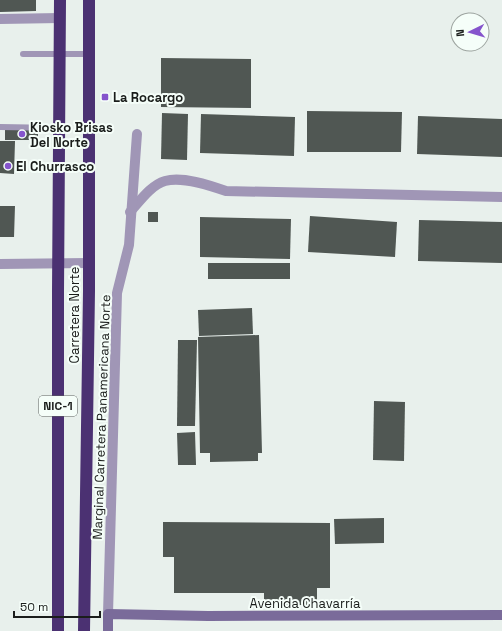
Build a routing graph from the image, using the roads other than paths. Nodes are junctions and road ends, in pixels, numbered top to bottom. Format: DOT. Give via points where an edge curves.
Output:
graph roads {
  1 [pos="60,0"];
  2 [pos="89,0"];
  3 [pos="60,18"];
  4 [pos="0,19"];
  5 [pos="23,54"];
  6 [pos="60,54"];
  7 [pos="88,54"];
  8 [pos="0,127"];
  9 [pos="59,128"];
  10 [pos="137,134"];
  11 [pos="502,197"];
  12 [pos="130,212"];
  13 [pos="58,263"];
  14 [pos="88,263"];
  15 [pos="0,264"];
  16 [pos="108,614"];
  17 [pos="502,615"];
  18 [pos="58,631"];
  19 [pos="84,631"];
  20 [pos="108,631"];
  1 -- 3 [label="highway, Carretera Norte / NIC-1"];
  2 -- 7 [label="highway, Carretera Norte / NIC-1"];
  3 -- 4 [label="street"];
  3 -- 6 [label="highway, Carretera Norte / NIC-1"];
  5 -- 6 [label="lane"];
  6 -- 7 [label="lane"];
  6 -- 9 [label="highway, Carretera Norte / NIC-1"];
  7 -- 14 [label="highway, Carretera Norte / NIC-1"];
  8 -- 9 [label="lane"];
  9 -- 13 [label="highway, Carretera Norte / NIC-1"];
  10 -- 12 [label="street, Marginal Carretera Panamericana Norte"];
  11 -- 12 [label="street" via="226,191 187,180 165,181 151,190"];
  12 -- 16 [label="street, Marginal Carretera Panamericana Norte" via="129,245 117,293"];
  13 -- 14 [label="street"];
  13 -- 15 [label="street"];
  13 -- 18 [label="highway, Carretera Norte / NIC-1"];
  14 -- 19 [label="highway, Carretera Norte / NIC-1"];
  16 -- 17 [label="street, Avenida Chavarría"];
  16 -- 20 [label="street, Marginal Carretera Panamericana Norte"];
}
